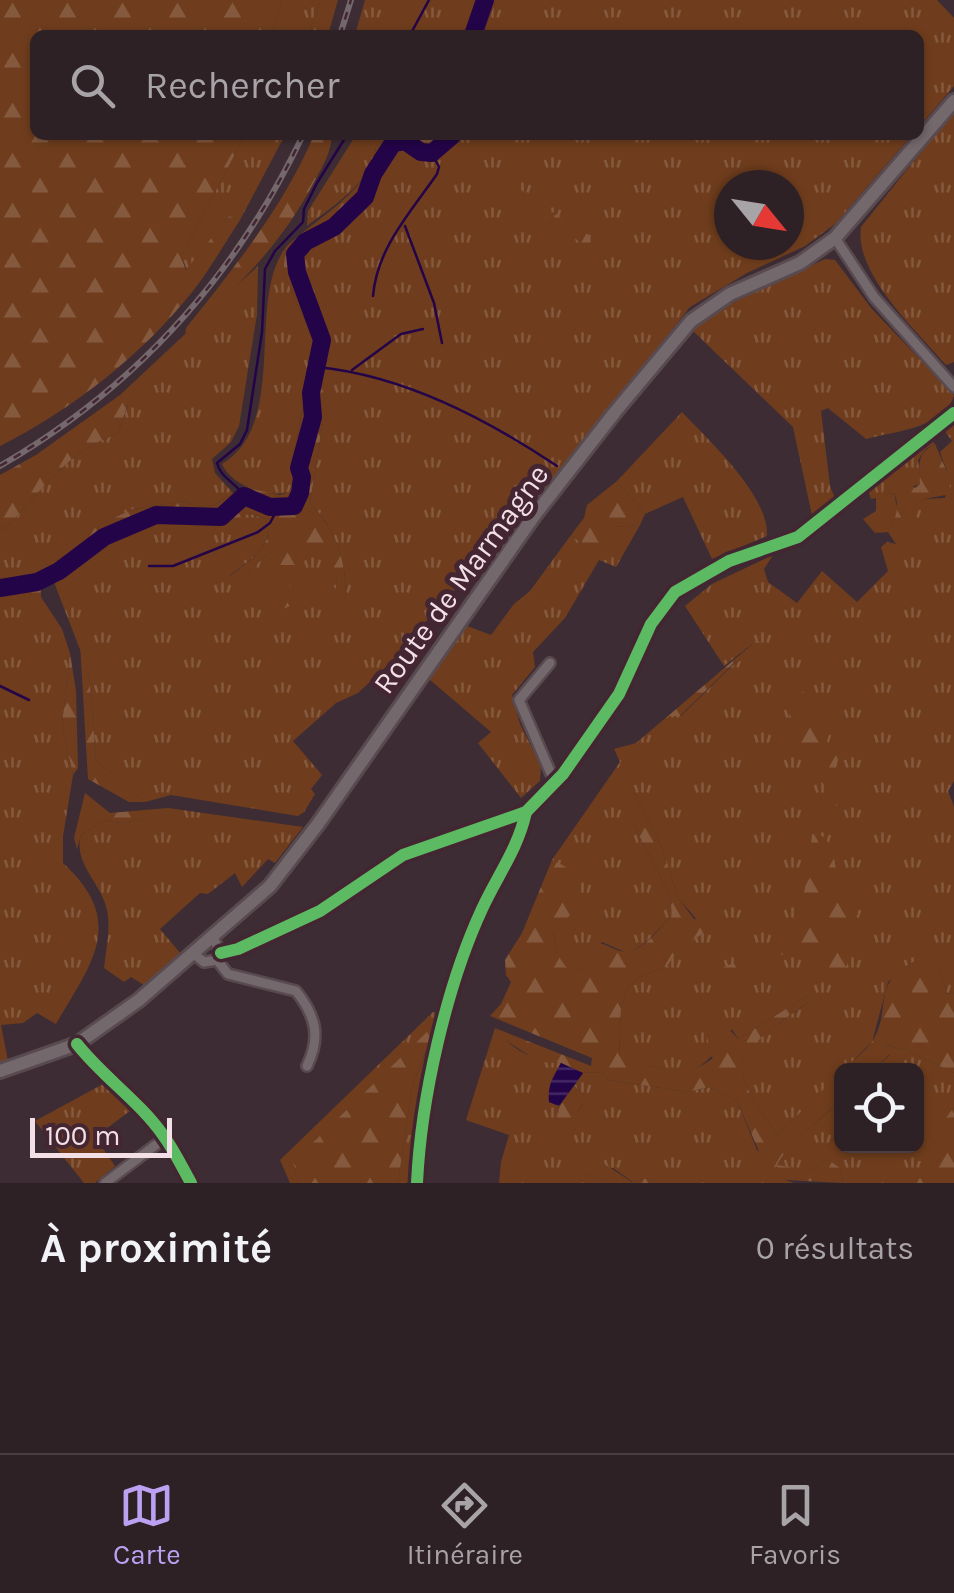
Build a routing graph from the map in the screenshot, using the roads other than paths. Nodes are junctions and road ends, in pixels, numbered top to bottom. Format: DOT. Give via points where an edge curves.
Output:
graph roads {
  1 [pos="954,100"];
  2 [pos="924,135"];
  3 [pos="920,140"];
  4 [pos="836,238"];
  5 [pos="954,387"];
  6 [pos="954,413"];
  7 [pos="550,663"];
  8 [pos="555,783"];
  9 [pos="526,812"];
  10 [pos="213,938"];
  11 [pos="194,954"];
  12 [pos="219,956"];
  13 [pos="77,1044"];
  14 [pos="307,1066"];
  15 [pos="0,1071"];
  16 [pos="165,1138"];
  17 [pos="104,1183"];
  18 [pos="191,1183"];
  19 [pos="418,1183"];
  1 -- 2 [label="main road, Route de Marmagne"];
  3 -- 4 [label="main road, Route de Marmagne"];
  4 -- 5 [label="street" via="874,298"];
  4 -- 10 [label="main road, Route de Marmagne" via="691,321 534,516 301,848"];
  6 -- 8 [label="street" via="810,530 729,561 676,592 651,624 619,694"];
  7 -- 8 [label="street" via="519,700"];
  8 -- 9 [label="street"];
  9 -- 12 [label="street" via="403,854 320,911"];
  9 -- 19 [label="street" via="457,978 421,1124"];
  10 -- 11 [label="main road, Route de Marmagne"];
  10 -- 12 [label="street"];
  11 -- 12 [label="street" via="204,962"];
  11 -- 13 [label="main road, Route de Marmagne"];
  12 -- 14 [label="street" via="228,974 296,991 314,1019"];
  13 -- 15 [label="main road, Route de Marmagne"];
  13 -- 16 [label="street"];
  16 -- 17 [label="street"];
  16 -- 18 [label="street"];
}
